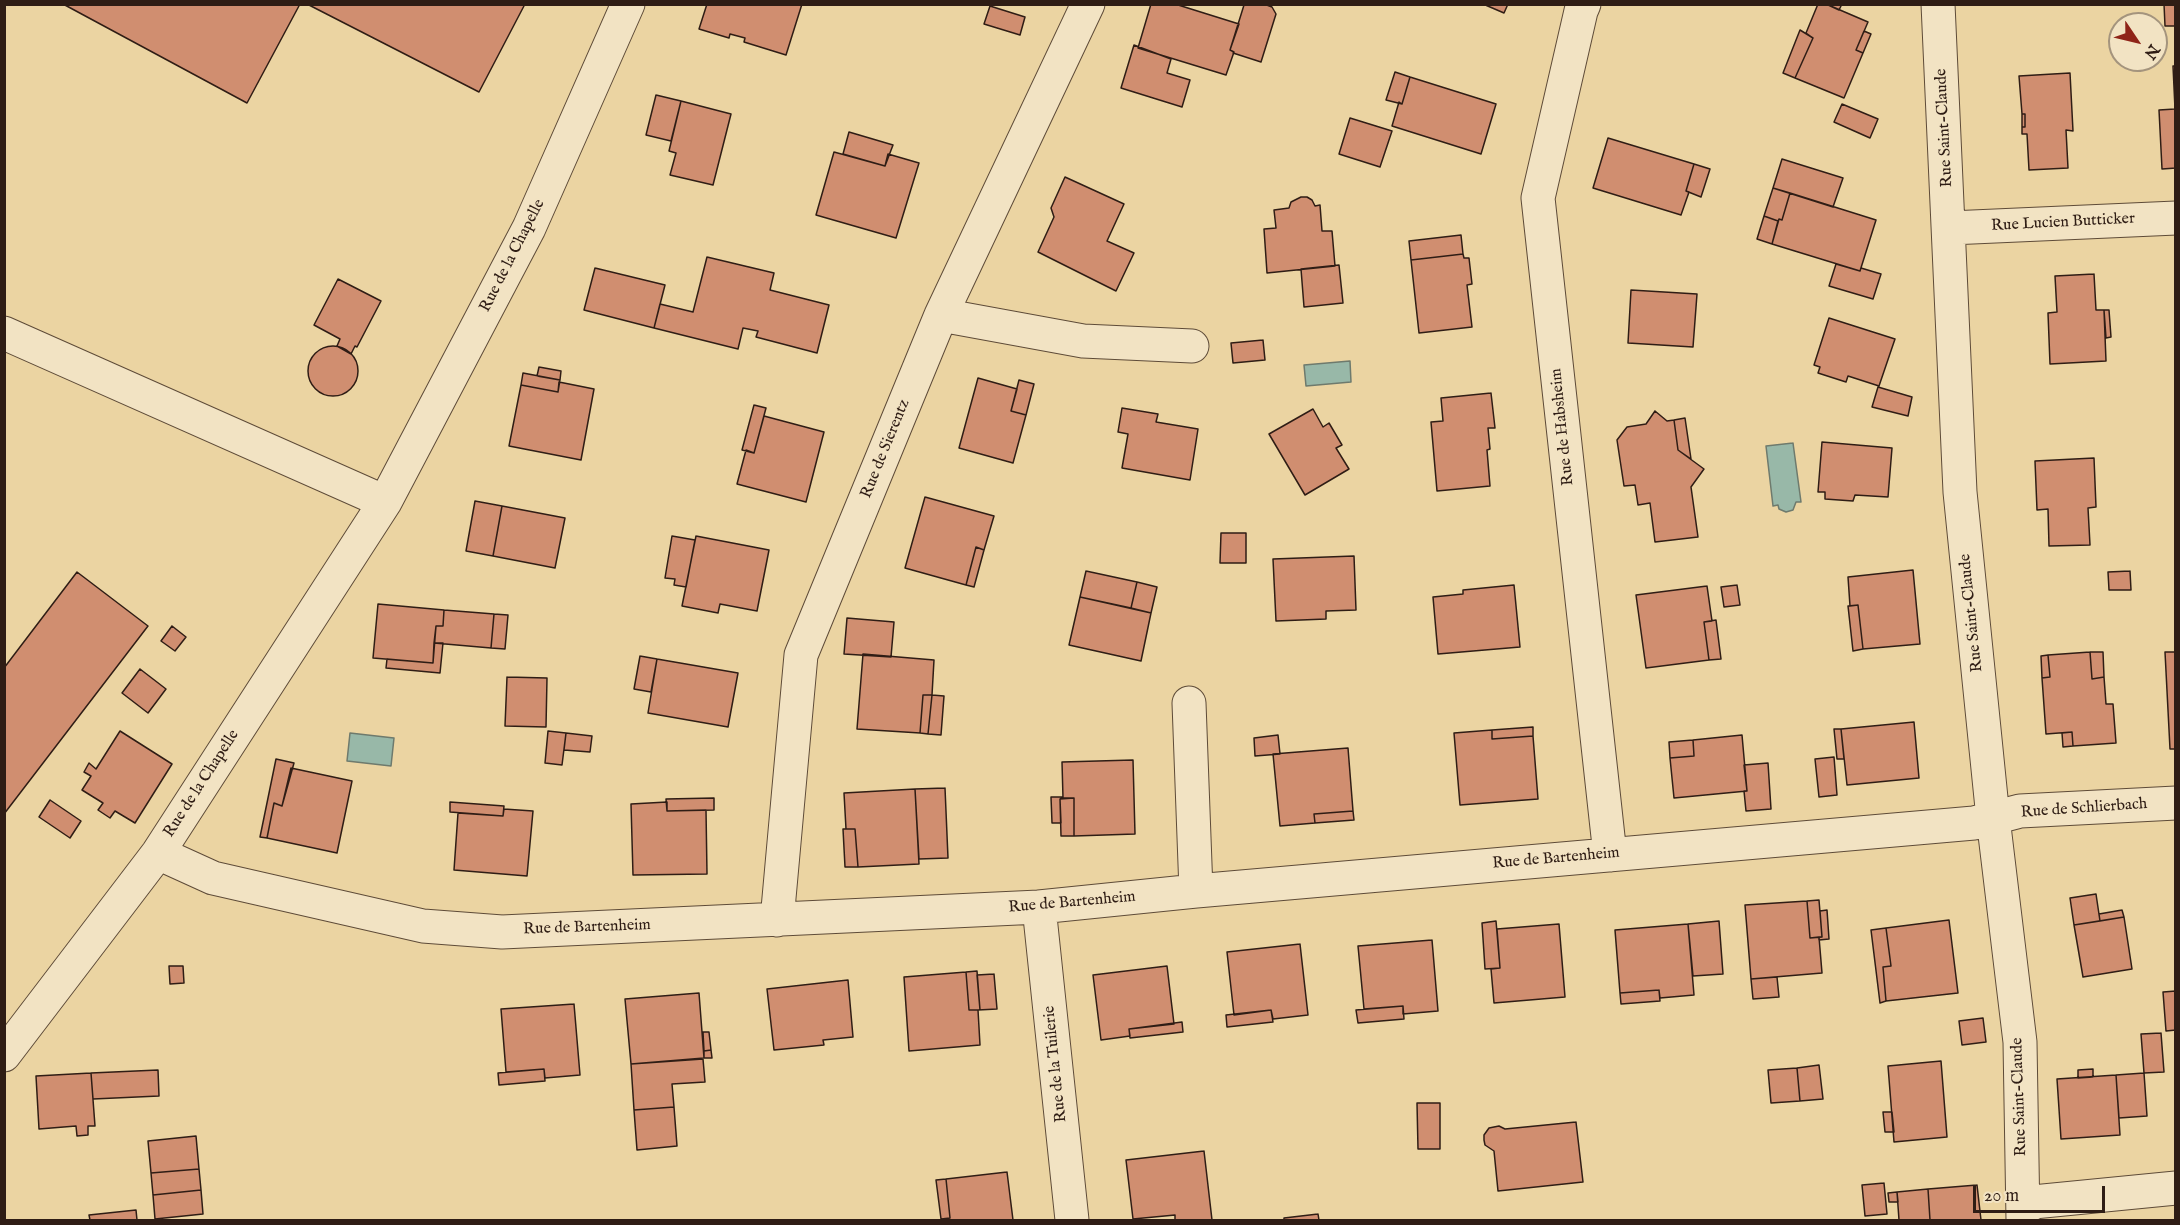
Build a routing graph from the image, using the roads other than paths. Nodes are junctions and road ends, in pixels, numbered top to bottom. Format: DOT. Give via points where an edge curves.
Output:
graph roads {
  1 [pos="628,4"];
  2 [pos="1088,4"];
  3 [pos="1584,4"];
  4 [pos="1938,4"];
  5 [pos="2175,218"];
  6 [pos="1950,228"];
  7 [pos="941,315"];
  8 [pos="4,333"];
  9 [pos="1192,346"];
  10 [pos="385,502"];
  11 [pos="1189,703"];
  12 [pos="2175,803"];
  13 [pos="1994,818"];
  14 [pos="158,853"];
  15 [pos="1610,855"];
  16 [pos="1196,891"];
  17 [pos="1039,907"];
  18 [pos="777,920"];
  19 [pos="4,1055"];
  20 [pos="2175,1188"];
  21 [pos="2023,1212"];
  22 [pos="1072,1221"];
  1 -- 10 [label="street, Rue de la Chapelle" via="529,228"];
  2 -- 7 [label="street, Rue de Sierentz"];
  3 -- 15 [label="street, Rue de Habsheim" via="1538,198"];
  4 -- 6 [label="street, Rue Saint-Claude"];
  5 -- 6 [label="street, Rue Lucien Butticker"];
  6 -- 13 [label="street, Rue Saint-Claude" via="1960,492"];
  7 -- 9 [label="street" via="1083,341"];
  7 -- 18 [label="street, Rue de Sierentz" via="801,655"];
  8 -- 10 [label="street"];
  10 -- 14 [label="street, Rue de la Chapelle"];
  11 -- 16 [label="street"];
  12 -- 13 [label="street, Rue de Schlierbach" via="2020,811"];
  13 -- 15 [label="street, Rue de Bartenheim" via="1974,823"];
  13 -- 21 [label="street, Rue Saint-Claude" via="2020,1042"];
  14 -- 18 [label="street, Rue de Bartenheim" via="213,878 423,926 502,932"];
  14 -- 19 [label="street, Rue de la Chapelle"];
  15 -- 16 [label="street, Rue de Bartenheim"];
  16 -- 17 [label="street, Rue de Bartenheim"];
  17 -- 18 [label="street, Rue de Bartenheim"];
  17 -- 22 [label="street, Rue de la Tuilerie"];
  20 -- 21 [label="street"];
}
